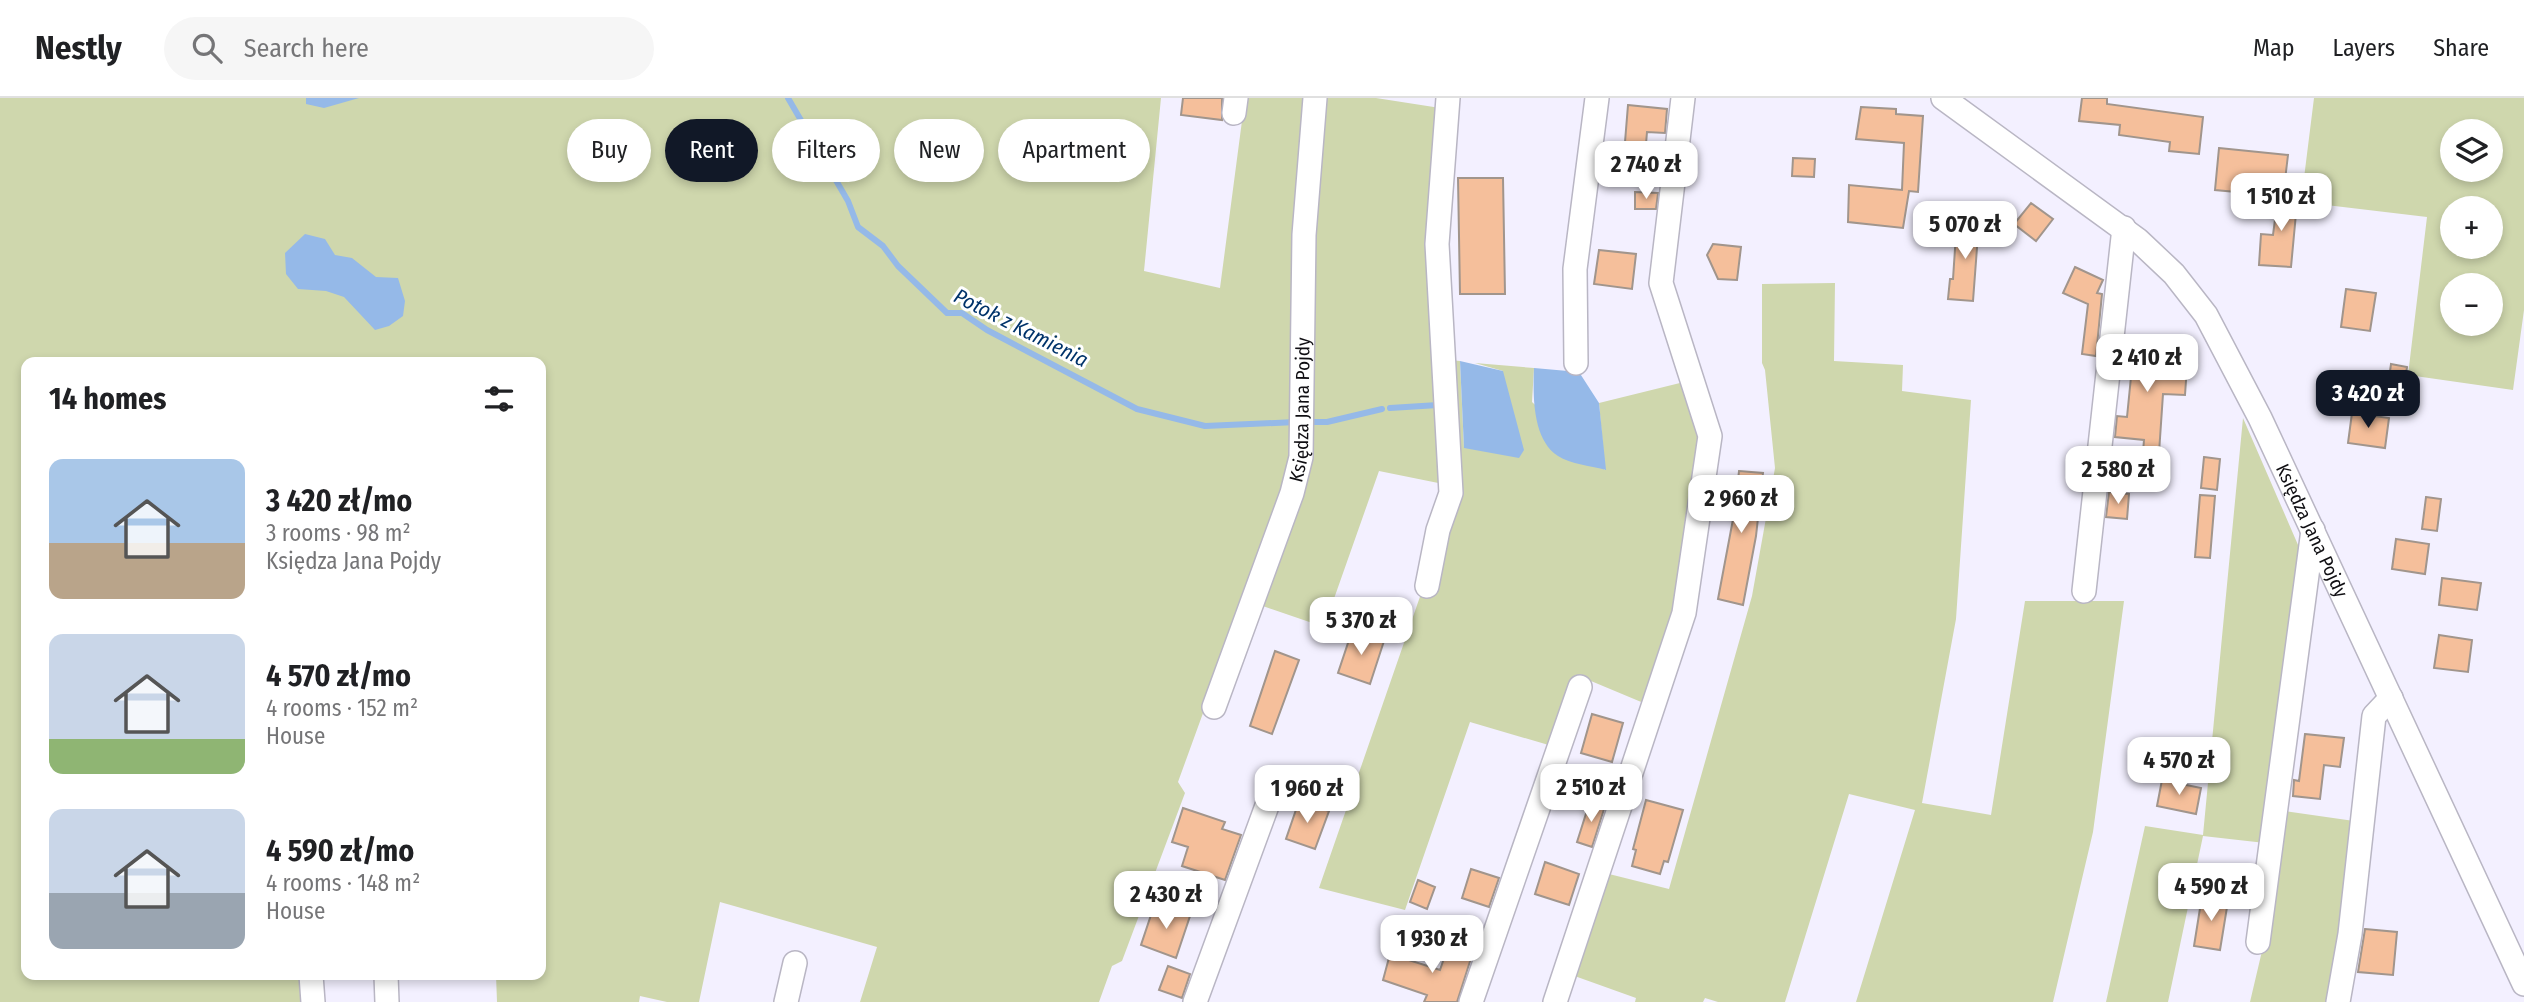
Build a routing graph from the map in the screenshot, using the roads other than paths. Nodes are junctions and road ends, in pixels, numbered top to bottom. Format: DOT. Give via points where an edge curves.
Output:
graph roads {
  1 [pos="1315,98"];
  2 [pos="1448,98"];
  3 [pos="1597,98"];
  4 [pos="1683,98"];
  5 [pos="1942,98"];
  6 [pos="2124,228"];
  7 [pos="1576,363"];
  8 [pos="2313,530"];
  9 [pos="1427,586"];
  10 [pos="2084,591"];
  11 [pos="1580,687"];
  12 [pos="2391,698"];
  13 [pos="1214,707"];
  14 [pos="1268,803"];
  15 [pos="2258,942"];
  16 [pos="794,963"];
  17 [pos="311,980"];
  18 [pos="386,980"];
  19 [pos="2524,984"];
  20 [pos="313,1002"];
  21 [pos="387,1002"];
  22 [pos="786,1002"];
  23 [pos="1195,1002"];
  24 [pos="1471,1002"];
  25 [pos="1555,1002"];
  26 [pos="2338,1002"];
  1 -- 13 [label="street, Księdza Jana Pojdy" via="1304,235 1301,457"];
  2 -- 9 [label="street" via="1437,244 1451,493"];
  3 -- 7 [label="street" via="1575,269"];
  4 -- 25 [label="street" via="1661,283 1710,436 1684,613"];
  5 -- 6 [label="street, Księdza Jana Pojdy"];
  6 -- 8 [label="street, Księdza Jana Pojdy" via="2162,261 2206,315 2235,365"];
  6 -- 10 [label="street"];
  8 -- 12 [label="street, Księdza Jana Pojdy"];
  8 -- 15 [label="street"];
  11 -- 24 [label="street"];
  12 -- 19 [label="street, Księdza Jana Pojdy"];
  12 -- 26 [label="street" via="2374,716"];
  14 -- 23 [label="street"];
  16 -- 22 [label="street"];
  17 -- 20 [label="street"];
  18 -- 21 [label="street"];
}
